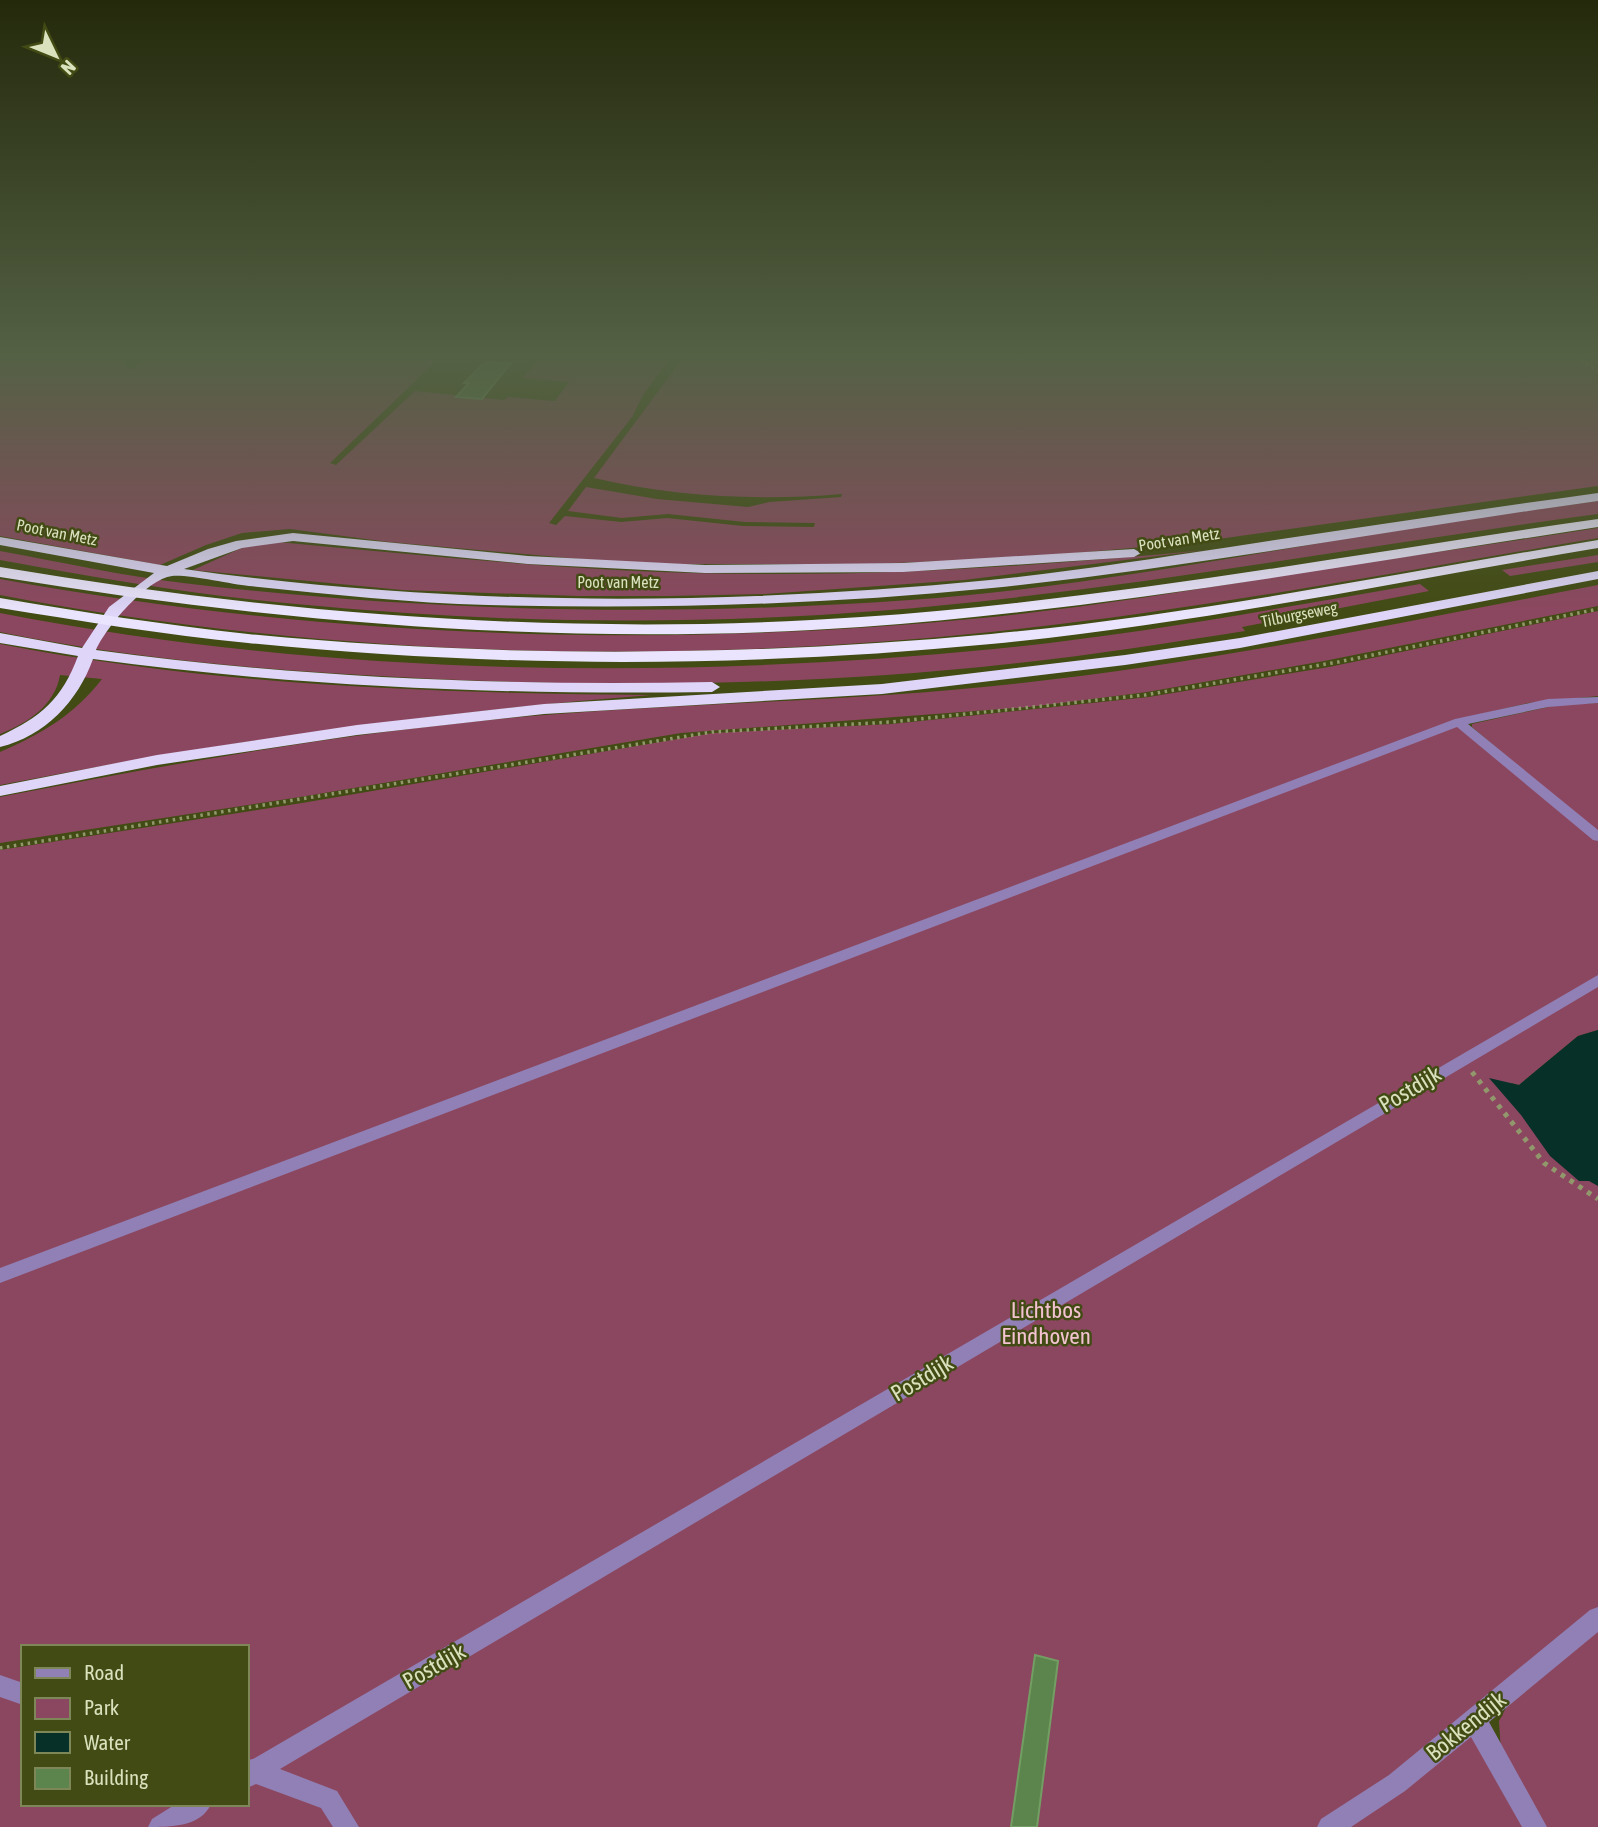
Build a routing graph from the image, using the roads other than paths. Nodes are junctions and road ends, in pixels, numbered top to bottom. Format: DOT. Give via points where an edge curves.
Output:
graph roads {
  1 [pos="1598,497"];
  2 [pos="1598,523"];
  3 [pos="0,541"];
  4 [pos="1598,544"];
  5 [pos="1237,550"];
  6 [pos="0,572"];
  7 [pos="1598,575"];
  8 [pos="0,603"];
  9 [pos="0,638"];
  10 [pos="1004,674"];
  11 [pos="1598,700"];
  12 [pos="1459,722"];
  13 [pos="0,742"];
  14 [pos="0,791"];
  15 [pos="1598,836"];
  16 [pos="1598,980"];
  17 [pos="0,1276"];
  18 [pos="1598,1618"];
  19 [pos="0,1686"];
  20 [pos="21,1693"];
  21 [pos="1474,1719"];
  22 [pos="250,1772"];
  23 [pos="196,1806"];
  24 [pos="160,1827"];
  25 [pos="347,1827"];
  26 [pos="1329,1827"];
  27 [pos="1535,1827"];
  1 -- 5 [label="highway"];
  2 -- 6 [label="highway" via="1082,601 860,621 711,628 443,625 286,614 123,594"];
  3 -- 5 [label="highway, Poot van Metz" via="183,574 317,589 584,601 755,600 959,587"];
  4 -- 8 [label="highway, Tilburgseweg" via="1100,626 821,651 556,656 406,651 144,626"];
  5 -- 13 [label="highway" via="956,566 764,570 501,559 293,537 242,542 185,563 116,610 99,629 72,689 51,714"];
  7 -- 10 [label="highway, Tilburgseweg" via="1240,643"];
  9 -- 10 [label="highway" via="117,659 236,672 460,686 669,688"];
  10 -- 14 [label="highway" via="870,690 544,709 370,728 157,760"];
  11 -- 12 [label="street" via="1548,703"];
  12 -- 15 [label="street"];
  12 -- 17 [label="street"];
  16 -- 22 [label="street, Postdijk"];
  18 -- 21 [label="street, Bokkendijk"];
  19 -- 20 [label="street"];
  21 -- 26 [label="street, Bokkendijk" via="1396,1783"];
  21 -- 27 [label="street"];
  22 -- 25 [label="street" via="329,1800"];
  23 -- 24 [label="street"];
}
